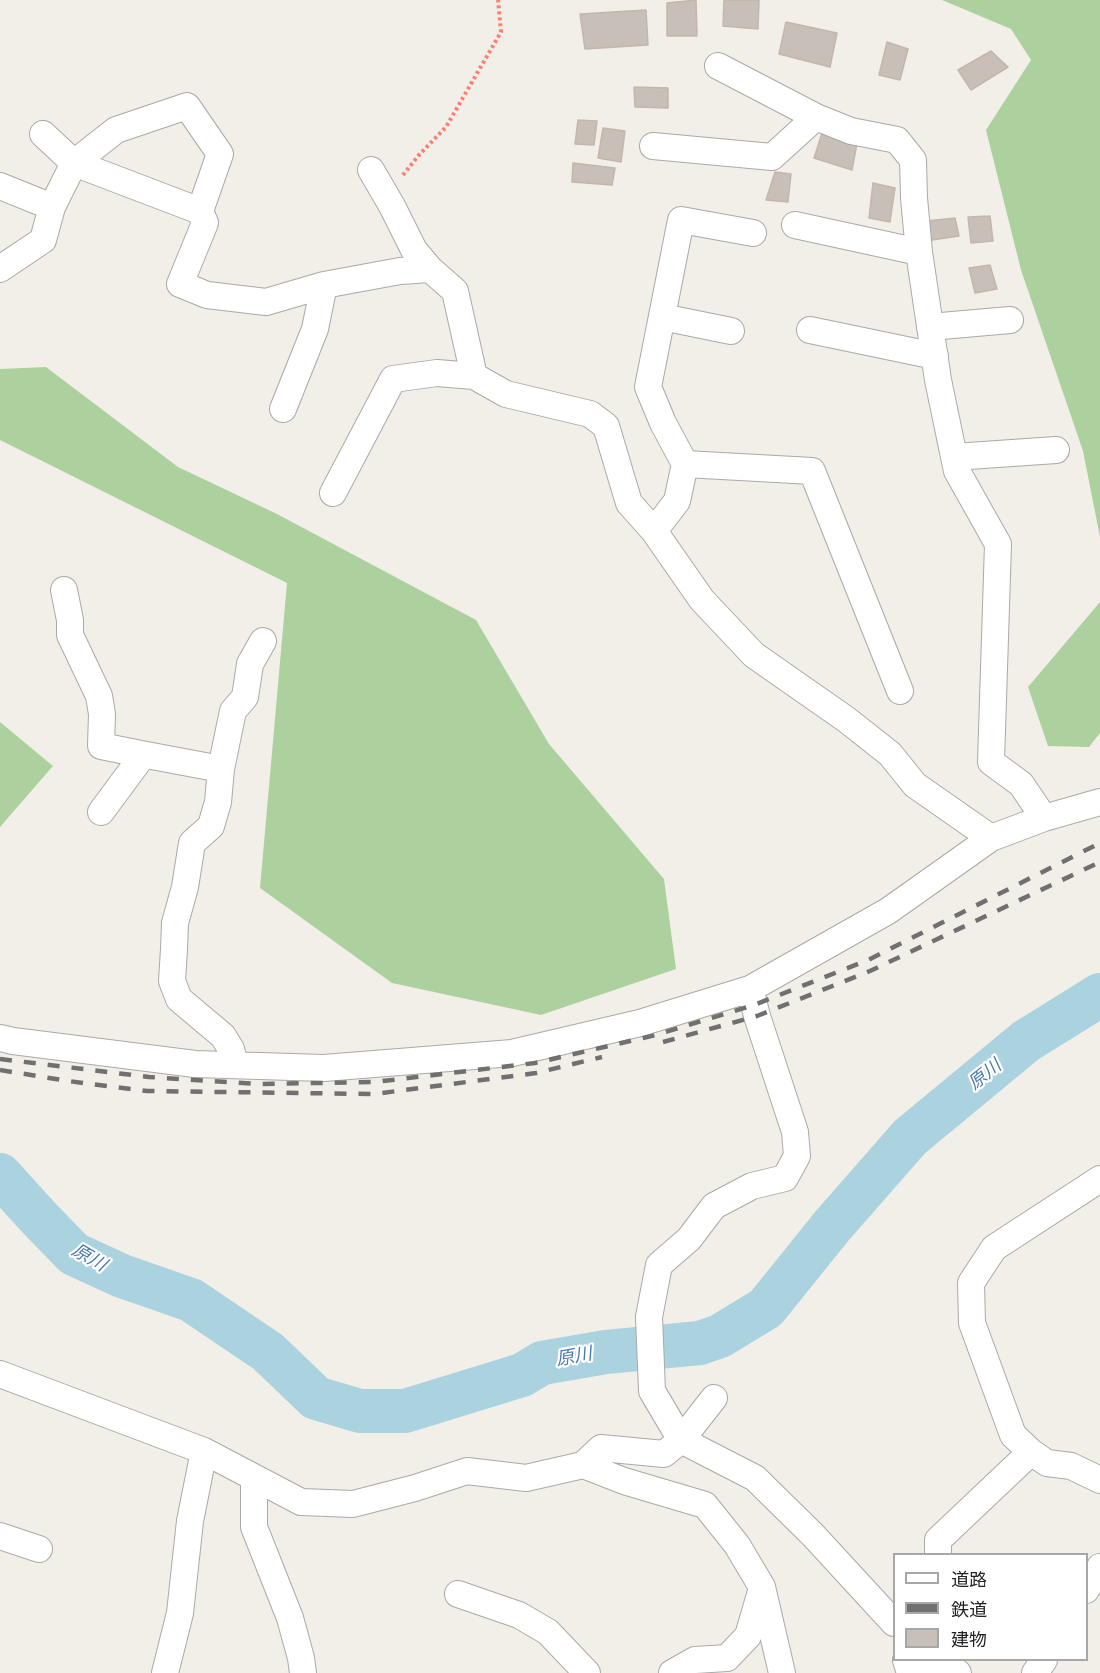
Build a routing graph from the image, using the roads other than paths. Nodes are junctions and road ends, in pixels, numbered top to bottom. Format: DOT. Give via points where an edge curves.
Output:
graph roads {
  1 [pos="718,66"];
  2 [pos="816,117"];
  3 [pos="43,134"];
  4 [pos="652,146"];
  5 [pos="74,163"];
  6 [pos="371,170"];
  7 [pos="0,186"];
  8 [pos="52,207"];
  9 [pos="200,211"];
  10 [pos="795,225"];
  11 [pos="753,233"];
  12 [pos="919,252"];
  13 [pos="0,269"];
  14 [pos="430,269"];
  15 [pos="324,285"];
  16 [pos="662,317"];
  17 [pos="1010,320"];
  18 [pos="930,327"];
  19 [pos="810,330"];
  20 [pos="731,332"];
  21 [pos="935,356"];
  22 [pos="474,376"];
  23 [pos="284,409"];
  24 [pos="1056,450"];
  25 [pos="954,457"];
  26 [pos="685,464"];
  27 [pos="333,493"];
  28 [pos="654,531"];
  29 [pos="64,590"];
  30 [pos="263,641"];
  31 [pos="900,691"];
  32 [pos="141,754"];
  33 [pos="221,769"];
  34 [pos="1100,802"];
  35 [pos="101,812"];
  36 [pos="1044,818"];
  37 [pos="991,838"];
  38 [pos="750,989"];
  39 [pos="0,1038"];
  40 [pos="235,1065"];
  41 [pos="1100,1179"];
  42 [pos="0,1374"];
  43 [pos="714,1398"];
  44 [pos="681,1440"];
  45 [pos="204,1451"];
  46 [pos="1031,1452"];
  47 [pos="583,1465"];
  48 [pos="254,1478"];
  49 [pos="1100,1480"];
  50 [pos="0,1536"];
  51 [pos="39,1549"];
  52 [pos="938,1553"];
  53 [pos="762,1587"];
  54 [pos="458,1594"];
  55 [pos="893,1622"];
  56 [pos="906,1661"];
  57 [pos="165,1673"];
  58 [pos="303,1673"];
  59 [pos="587,1673"];
  60 [pos="672,1673"];
  61 [pos="782,1673"];
  62 [pos="958,1673"];
  1 -- 2 [label="street"];
  2 -- 4 [label="street" via="772,157"];
  2 -- 12 [label="street" via="851,131 897,140 913,160"];
  3 -- 5 [label="street"];
  5 -- 8 [label="street"];
  5 -- 9 [label="street"];
  5 -- 9 [label="street" via="116,130 187,106 220,154"];
  6 -- 14 [label="street" via="414,250"];
  7 -- 8 [label="street"];
  8 -- 13 [label="street" via="43,240"];
  9 -- 15 [label="street" via="205,223 180,284 207,295 266,302"];
  10 -- 12 [label="street"];
  11 -- 16 [label="street" via="681,220"];
  12 -- 18 [label="street"];
  14 -- 15 [label="street"];
  14 -- 22 [label="street" via="455,291"];
  15 -- 23 [label="street" via="315,329"];
  16 -- 20 [label="street"];
  16 -- 26 [label="street" via="648,387"];
  17 -- 18 [label="street"];
  18 -- 21 [label="street"];
  19 -- 21 [label="street"];
  21 -- 25 [label="street"];
  22 -- 27 [label="street" via="437,373 393,379"];
  22 -- 28 [label="street" via="506,394 590,414 606,426 629,503"];
  24 -- 25 [label="street"];
  25 -- 36 [label="street" via="957,471 999,544 991,762 1021,784"];
  26 -- 28 [label="street" via="677,501"];
  26 -- 31 [label="street" via="812,471"];
  28 -- 37 [label="street" via="702,600 754,655 847,720 890,754 915,785"];
  29 -- 32 [label="street" via="70,635 99,696 101,746"];
  30 -- 33 [label="street" via="250,664 245,697 233,711"];
  32 -- 33 [label="street"];
  32 -- 35 [label="street"];
  33 -- 40 [label="street" via="211,826 192,843 186,887 175,923 172,981 179,999 223,1036"];
  34 -- 36 [label="street"];
  36 -- 37 [label="street"];
  37 -- 38 [label="street" via="888,911"];
  38 -- 40 [label="street" via="640,1023 512,1053 324,1068"];
  38 -- 44 [label="street" via="795,1132 796,1156 785,1178 752,1186 714,1206 689,1239 659,1265 649,1317 652,1391"];
  39 -- 40 [label="street" via="195,1064"];
  41 -- 46 [label="street" via="994,1248 971,1283 972,1323 1013,1435"];
  42 -- 45 [label="street"];
  43 -- 44 [label="street"];
  44 -- 47 [label="street" via="664,1454 601,1448"];
  44 -- 55 [label="street" via="755,1478"];
  45 -- 48 [label="street"];
  45 -- 57 [label="street" via="189,1521 180,1613"];
  46 -- 49 [label="street" via="1047,1463 1071,1466"];
  46 -- 52 [label="street" via="938,1540"];
  47 -- 48 [label="street" via="526,1478 467,1471 353,1504 301,1502"];
  47 -- 53 [label="street" via="705,1505 737,1545"];
  48 -- 58 [label="street" via="254,1527 290,1618"];
  50 -- 51 [label="street"];
  53 -- 60 [label="street" via="748,1636 727,1658 695,1660"];
  53 -- 61 [label="street"];
  54 -- 59 [label="street" via="519,1615 548,1632"];
  56 -- 62 [label="street" via="908,1667"];
}
